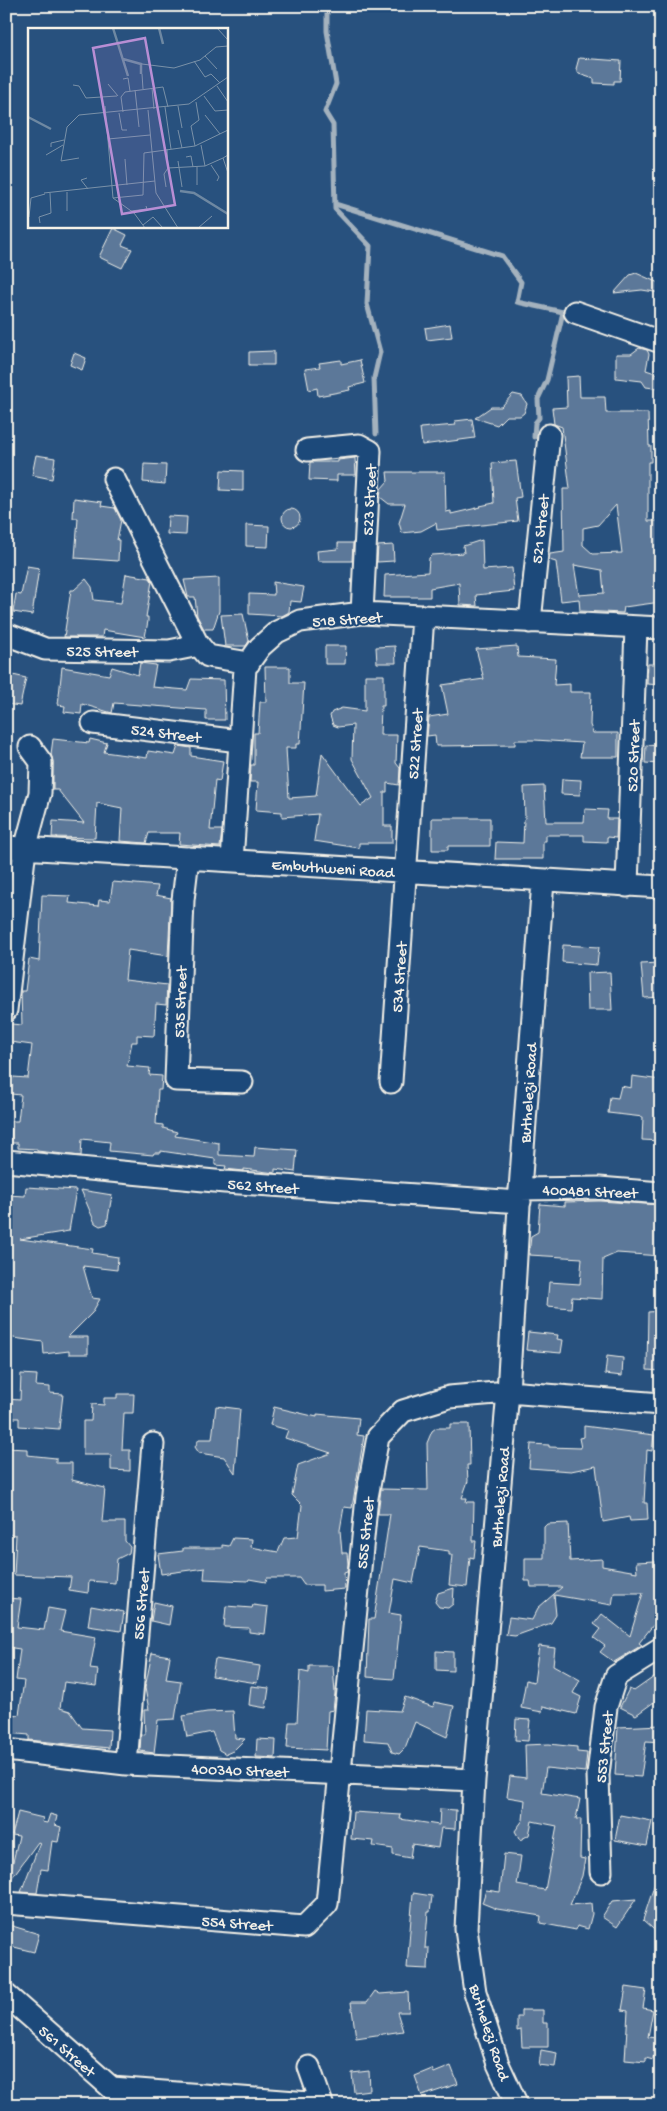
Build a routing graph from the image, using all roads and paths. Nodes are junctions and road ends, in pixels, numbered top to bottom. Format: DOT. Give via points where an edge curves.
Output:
graph roads {
  1 [pos="575,312"];
  2 [pos="661,342"];
  3 [pos="549,436"];
  4 [pos="307,450"];
  5 [pos="114,479"];
  6 [pos="362,613"];
  7 [pos="423,616"];
  8 [pos="530,622"];
  9 [pos="636,627"];
  10 [pos="661,628"];
  11 [pos="6,634"];
  12 [pos="199,645"];
  13 [pos="249,663"];
  14 [pos="93,723"];
  15 [pos="239,741"];
  16 [pos="30,747"];
  17 [pos="16,848"];
  18 [pos="188,858"];
  19 [pos="232,861"];
  20 [pos="406,872"];
  21 [pos="543,881"];
  22 [pos="627,886"];
  23 [pos="661,887"];
  24 [pos="6,1010"];
  25 [pos="242,1082"];
  26 [pos="391,1082"];
  27 [pos="6,1161"];
  28 [pos="661,1193"];
  29 [pos="520,1195"];
  30 [pos="508,1392"];
  31 [pos="661,1404"];
  32 [pos="153,1444"];
  33 [pos="661,1648"];
  34 [pos="6,1750"];
  35 [pos="126,1764"];
  36 [pos="339,1773"];
  37 [pos="474,1780"];
  38 [pos="601,1872"];
  39 [pos="6,1903"];
  40 [pos="6,1995"];
  41 [pos="310,2067"];
  42 [pos="112,2088"];
  43 [pos="131,2105"];
  44 [pos="516,2105"];
  1 -- 2 [label="street"];
  3 -- 8 [label="street, 521 Street"];
  4 -- 6 [label="street, 523 Street" via="359,445 370,451"];
  5 -- 12 [label="street"];
  6 -- 7 [label="street, 518 Street"];
  6 -- 13 [label="street, 518 Street" via="300,621 271,637"];
  7 -- 8 [label="street, 518 Street"];
  7 -- 20 [label="street, 522 Street"];
  8 -- 9 [label="street, 518 Street"];
  9 -- 10 [label="street, 518 Street"];
  9 -- 22 [label="street, 520 Street"];
  11 -- 12 [label="street, 525 Street" via="45,648 169,651"];
  12 -- 13 [label="street" via="208,656"];
  13 -- 15 [label="street, 518 Street"];
  14 -- 15 [label="street, 524 Street"];
  15 -- 19 [label="street, 518 Street"];
  16 -- 17 [label="street" via="41,762 40,793"];
  17 -- 18 [label="street, Embuthweni Road"];
  17 -- 24 [label="street"];
  18 -- 19 [label="street, Embuthweni Road"];
  18 -- 25 [label="street, 535 Street" via="183,900 176,1080"];
  19 -- 20 [label="street, Embuthweni Road"];
  20 -- 21 [label="street, Embuthweni Road"];
  20 -- 26 [label="street, 534 Street"];
  21 -- 22 [label="street, Embuthweni Road"];
  21 -- 29 [label="street, Buthelezi Road"];
  22 -- 23 [label="street, Embuthweni Road"];
  27 -- 29 [label="street, 562 Street" via="225,1182"];
  28 -- 29 [label="street, 400481 Street" via="599,1188"];
  29 -- 30 [label="street, Buthelezi Road"];
  30 -- 31 [label="street, 555 Street"];
  30 -- 36 [label="street, 555 Street" via="449,1397 403,1411 378,1437 367,1497"];
  30 -- 37 [label="street, Buthelezi Road"];
  32 -- 35 [label="street, 556 Street"];
  33 -- 38 [label="street, 553 Street" via="616,1676 606,1707 598,1775"];
  34 -- 35 [label="street, 400340 Street"];
  35 -- 36 [label="street, 400340 Street"];
  36 -- 37 [label="street, 400340 Street"];
  36 -- 39 [label="street, 554 Street" via="327,1904 304,1927"];
  37 -- 44 [label="street, Buthelezi Road" via="468,1938 475,1992 498,2064"];
  40 -- 42 [label="street, 561 Street"];
  41 -- 42 [label="street" via="322,2104"];
  42 -- 43 [label="street, 561 Street"];
}
